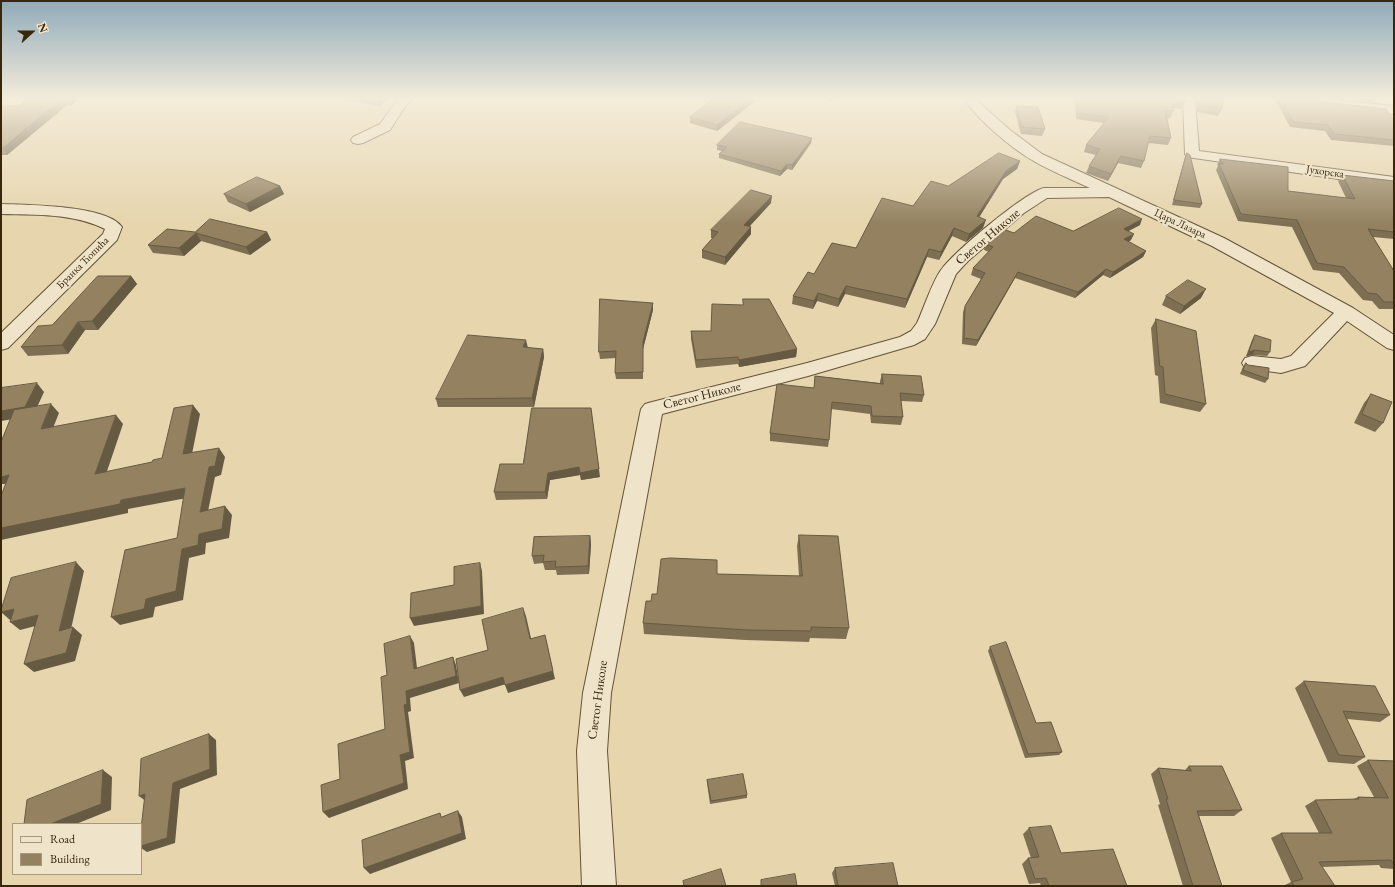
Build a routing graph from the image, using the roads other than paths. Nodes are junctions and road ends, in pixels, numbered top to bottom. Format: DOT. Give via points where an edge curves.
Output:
graph roads {
  1 [pos="1011,140"];
  2 [pos="1191,140"];
  3 [pos="1041,175"];
  4 [pos="1394,182"];
  5 [pos="1112,192"];
  6 [pos="1,209"];
  7 [pos="1346,312"];
  8 [pos="1,344"];
  9 [pos="1394,344"];
  10 [pos="1252,363"];
  11 [pos="600,886"];
  1 -- 3 [label="street, Цара Лазара"];
  2 -- 4 [label="street, Јухорска" via="1192,154"];
  3 -- 5 [label="street"];
  3 -- 5 [label="street, Цара Лазара"];
  3 -- 11 [label="street, Светог Николе" via="1018,210 948,272 926,324 918,335 907,341 808,369 652,409 597,693 592,751"];
  5 -- 7 [label="street, Цара Лазара" via="1218,242"];
  6 -- 8 [label="street, Бранка Ћопића" via="74,213 102,220 114,227 111,236"];
  7 -- 9 [label="street, Цара Лазара"];
  7 -- 10 [label="street" via="1298,360 1281,366"];
}
